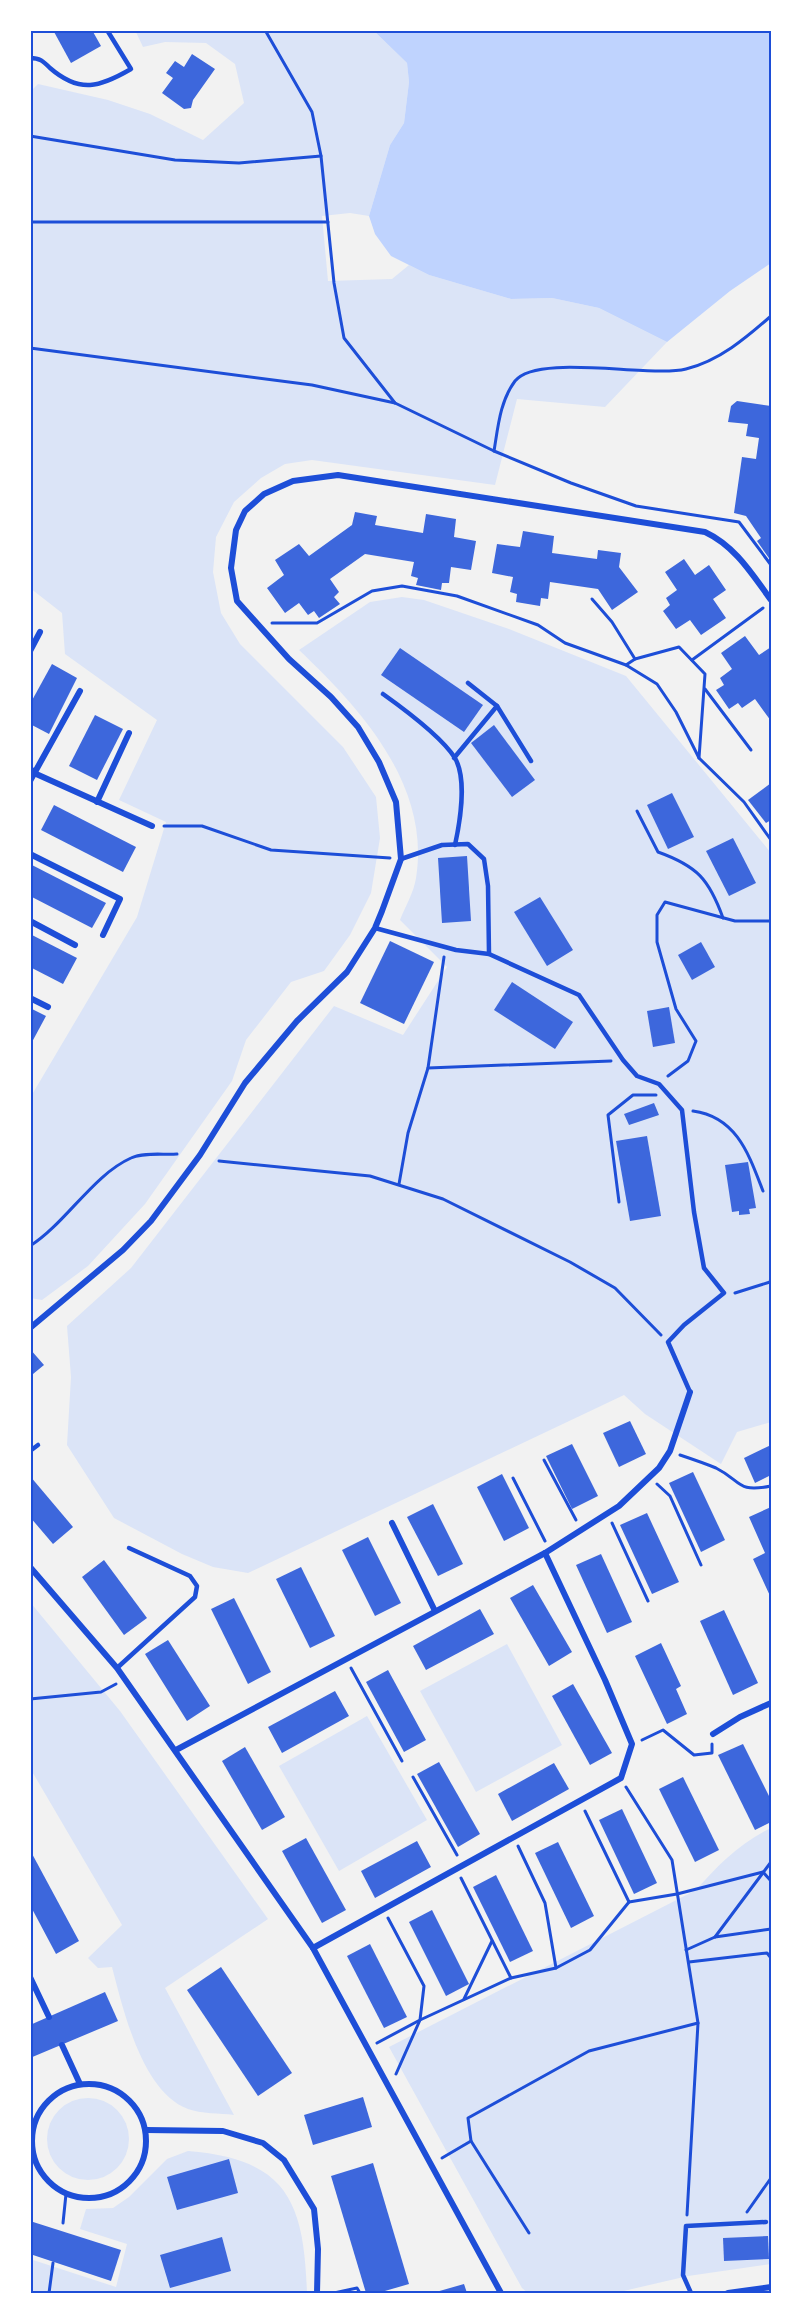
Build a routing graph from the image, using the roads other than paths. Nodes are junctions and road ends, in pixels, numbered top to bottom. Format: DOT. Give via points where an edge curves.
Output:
graph roads {
  1 [pos="107,30"];
  2 [pos="31,57"];
  3 [pos="771,601"];
  4 [pos="40,632"];
  5 [pos="30,651"];
  6 [pos="468,683"];
  7 [pos="80,691"];
  8 [pos="383,694"];
  9 [pos="497,706"];
  10 [pos="129,733"];
  11 [pos="454,758"];
  12 [pos="531,761"];
  13 [pos="32,771"];
  14 [pos="30,782"];
  15 [pos="97,802"];
  16 [pos="152,826"];
  17 [pos="455,845"];
  18 [pos="30,854"];
  19 [pos="401,859"];
  20 [pos="30,921"];
  21 [pos="375,928"];
  22 [pos="103,935"];
  23 [pos="75,945"];
  24 [pos="489,954"];
  25 [pos="30,998"];
  26 [pos="48,1007"];
  27 [pos="30,1328"];
  28 [pos="690,1392"];
  29 [pos="38,1445"];
  30 [pos="30,1451"];
  31 [pos="392,1523"];
  32 [pos="129,1548"];
  33 [pos="547,1552"];
  34 [pos="30,1567"];
  35 [pos="435,1611"];
  36 [pos="117,1668"];
  37 [pos="771,1703"];
  38 [pos="713,1734"];
  39 [pos="176,1750"];
  40 [pos="312,1948"];
  41 [pos="30,1977"];
  42 [pos="49,2017"];
  43 [pos="62,2045"];
  44 [pos="80,2084"];
  45 [pos="146,2130"];
  46 [pos="30,2140"];
  47 [pos="766,2222"];
  48 [pos="771,2287"];
  49 [pos="317,2293"];
  50 [pos="501,2293"];
  51 [pos="691,2293"];
  52 [pos="728,2293"];
  1 -- 2 [label="lane" via="131,69 110,81 90,87 64,79 41,59"];
  3 -- 19 [label="street" via="739,557 722,540 705,532 338,475 292,481 264,494 245,511 236,530 231,568 237,601 289,659 331,697 363,736 396,802"];
  4 -- 5 [label="street"];
  6 -- 9 [label="lane"];
  7 -- 13 [label="street"];
  8 -- 11 [label="lane" via="412,714"];
  9 -- 11 [label="lane"];
  9 -- 12 [label="lane"];
  10 -- 15 [label="street"];
  11 -- 17 [label="lane" via="459,770 461,817"];
  13 -- 14 [label="street"];
  13 -- 15 [label="street"];
  15 -- 16 [label="street"];
  17 -- 19 [label="lane" via="442,845"];
  17 -- 24 [label="lane" via="468,844 484,858"];
  18 -- 22 [label="street" via="120,899"];
  19 -- 21 [label="street"];
  20 -- 23 [label="street"];
  21 -- 24 [label="lane" via="456,950"];
  21 -- 27 [label="street" via="347,972 297,1021 245,1083 200,1155 151,1221 123,1250"];
  24 -- 28 [label="lane" via="579,995 637,1076 658,1084 682,1110 705,1268 724,1293 668,1342"];
  25 -- 26 [label="street"];
  28 -- 33 [label="street" via="670,1451 649,1477 607,1513"];
  29 -- 30 [label="lane"];
  31 -- 35 [label="street"];
  32 -- 36 [label="lane" via="190,1576 197,1586 195,1597"];
  33 -- 35 [label="street"];
  33 -- 40 [label="street" via="632,1744 621,1778"];
  34 -- 36 [label="street"];
  35 -- 39 [label="street"];
  36 -- 39 [label="street"];
  37 -- 38 [label="street"];
  39 -- 40 [label="street"];
  40 -- 50 [label="street"];
  41 -- 42 [label="street"];
  43 -- 44 [label="street"];
  44 -- 45 [label="street" via="115,2089 140,2114"];
  44 -- 46 [label="street" via="51,2097 40,2109"];
  45 -- 46 [label="street" via="141,2165 117,2192 101,2198 83,2199 51,2185 40,2172"];
  45 -- 49 [label="street" via="223,2132 263,2144 284,2160 314,2209"];
  47 -- 51 [label="lane" via="687,2226 683,2275"];
  48 -- 52 [label="street"];
}
